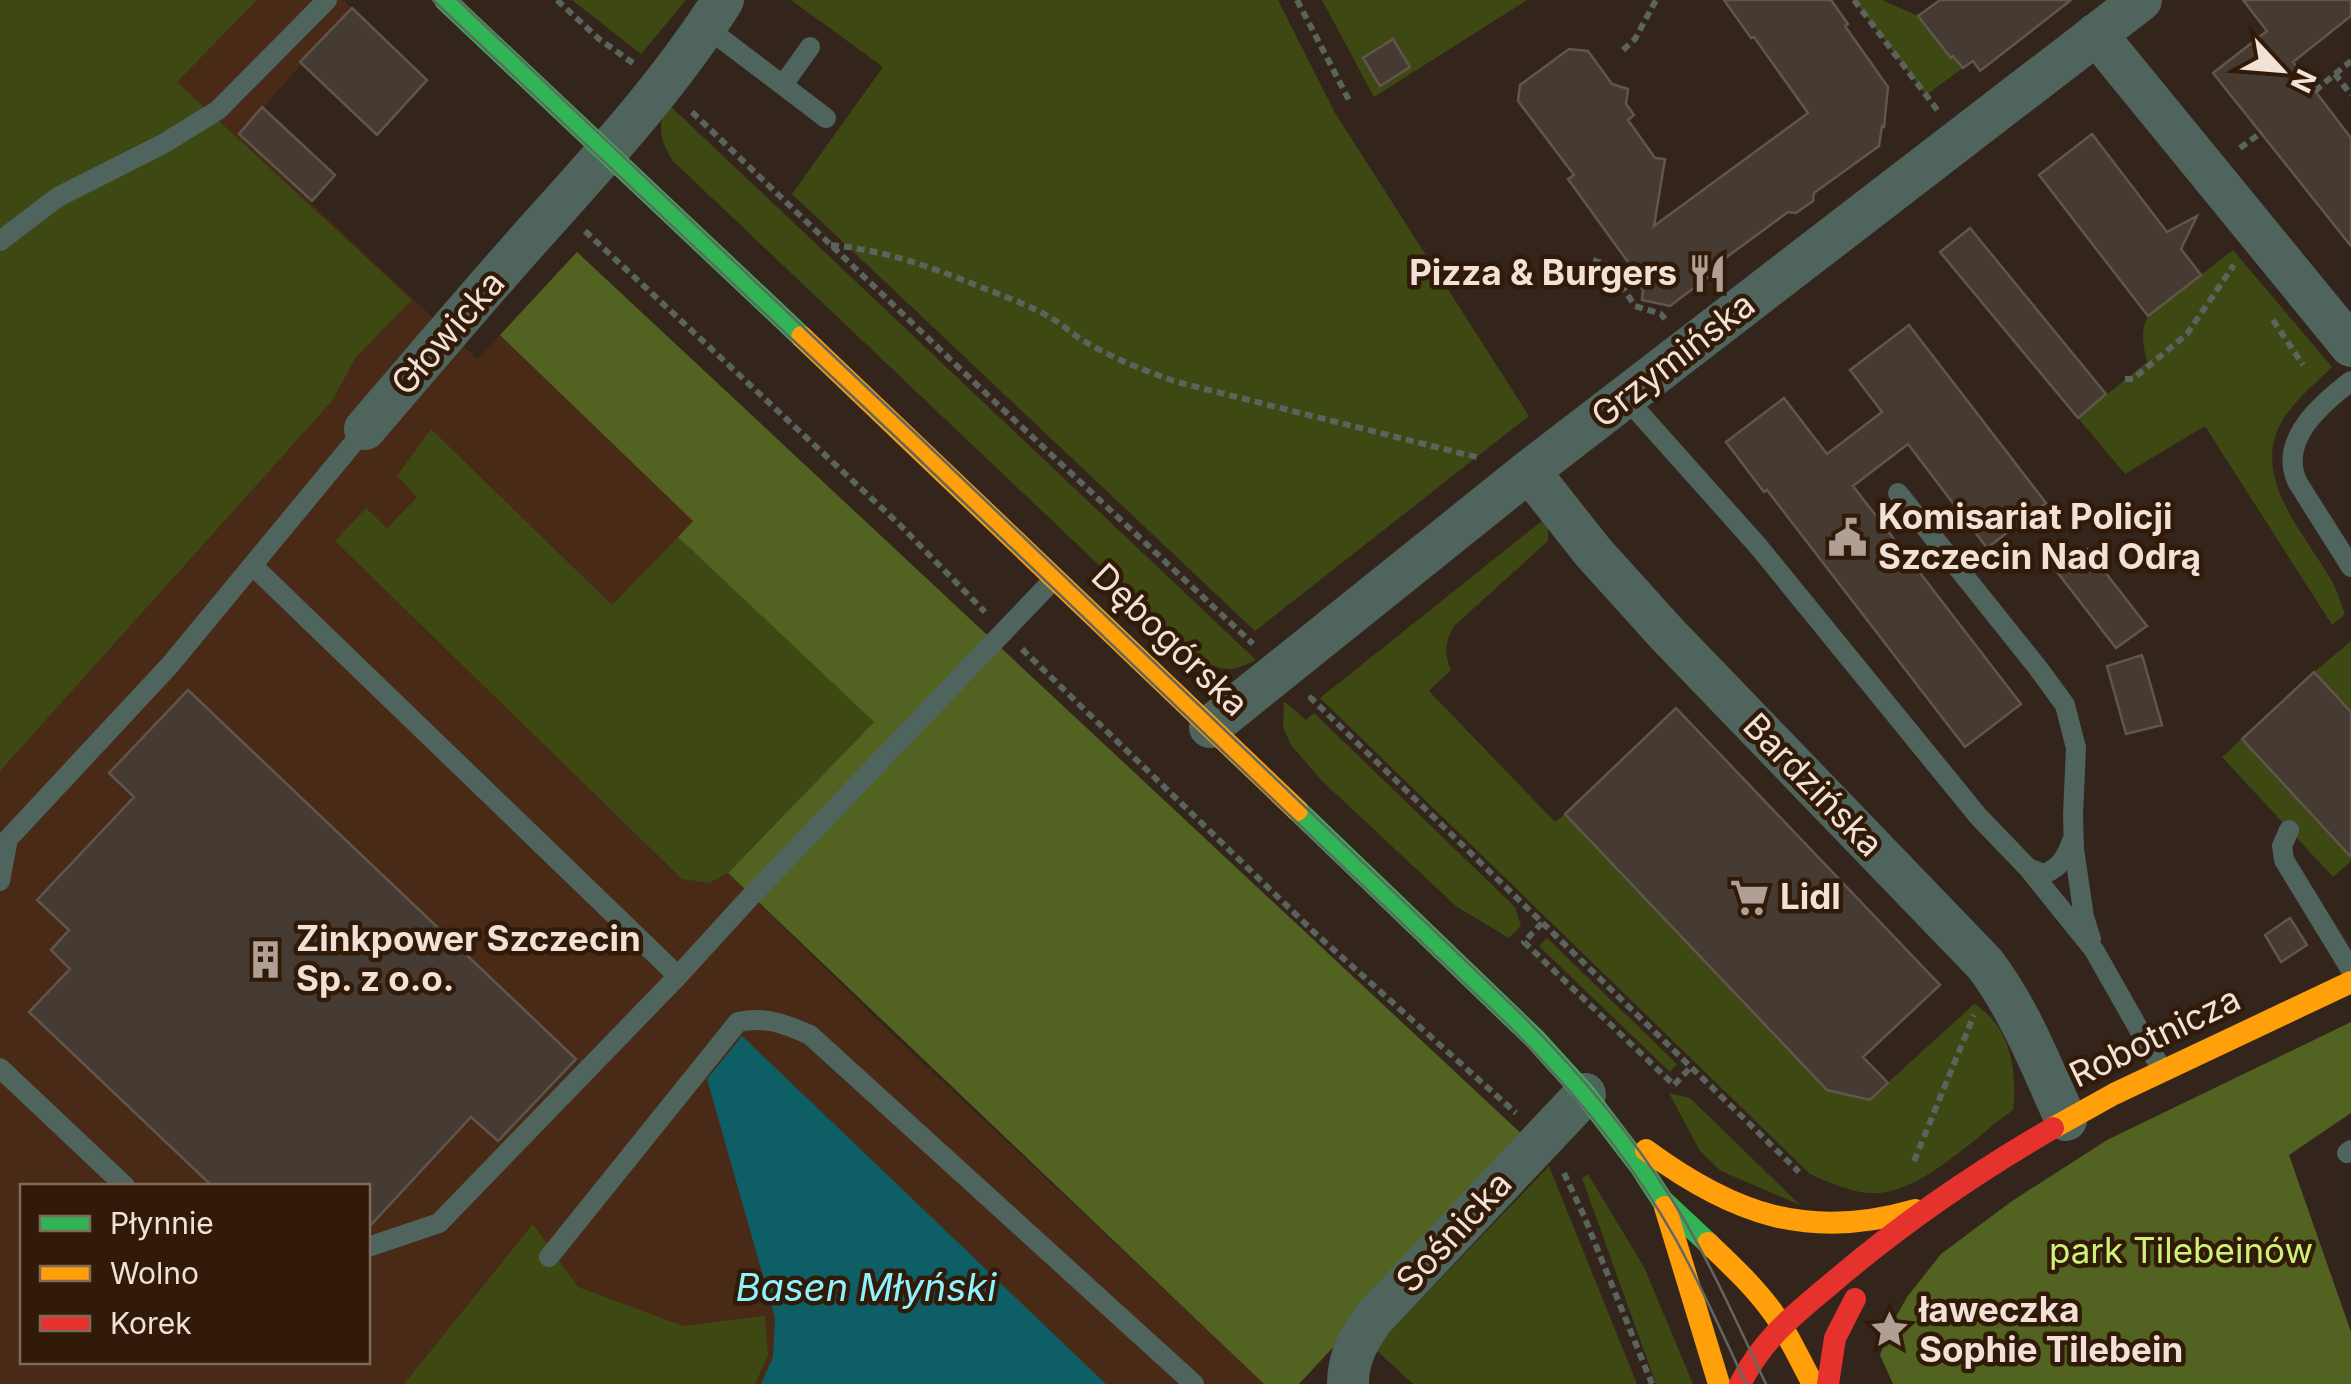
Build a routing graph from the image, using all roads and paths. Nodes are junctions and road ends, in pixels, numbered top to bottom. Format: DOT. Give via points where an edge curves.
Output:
graph roads {
  1 [pos="327,0"];
  2 [pos="445,0"];
  3 [pos="557,0"];
  4 [pos="1296,0"];
  5 [pos="1656,0"];
  6 [pos="1854,0"];
  7 [pos="2141,0"];
  8 [pos="714,13"];
  9 [pos="2096,34"];
  10 [pos="810,46"];
  11 [pos="1624,50"];
  12 [pos="2351,61"];
  13 [pos="2335,74"];
  14 [pos="664,85"];
  15 [pos="783,85"];
  16 [pos="2315,90"];
  17 [pos="2351,95"];
  18 [pos="1350,104"];
  19 [pos="1940,114"];
  20 [pos="826,118"];
  21 [pos="607,152"];
  22 [pos="584,231"];
  23 [pos="0,241"];
  24 [pos="830,244"];
  25 [pos="1592,260"];
  26 [pos="2235,264"];
  27 [pos="1660,314"];
  28 [pos="2351,346"];
  29 [pos="2125,379"];
  30 [pos="2351,380"];
  31 [pos="1625,397"];
  32 [pos="365,429"];
  33 [pos="1509,466"];
  34 [pos="1898,493"];
  35 [pos="252,566"];
  36 [pos="2351,568"];
  37 [pos="1055,578"];
  38 [pos="1004,632"];
  39 [pos="1254,645"];
  40 [pos="1311,698"];
  41 [pos="1210,727"];
  42 [pos="2289,830"];
  43 [pos="2073,839"];
  44 [pos="2028,868"];
  45 [pos="0,881"];
  46 [pos="1542,923"];
  47 [pos="2094,950"];
  48 [pos="2351,970"];
  49 [pos="1991,972"];
  50 [pos="678,976"];
  51 [pos="2351,982"];
  52 [pos="1691,1067"];
  53 [pos="0,1068"];
  54 [pos="2163,1072"];
  55 [pos="1585,1094"];
  56 [pos="2066,1120"];
  57 [pos="1543,1137"];
  58 [pos="1914,1164"];
  59 [pos="1996,1165"];
  60 [pos="123,1184"];
  61 [pos="1812,1184"];
  62 [pos="1662,1200"];
  63 [pos="1676,1241"];
  64 [pos="370,1246"];
  65 [pos="549,1256"];
  66 [pos="1855,1299"];
  67 [pos="1719,1306"];
  68 [pos="1752,1326"];
  69 [pos="1781,1329"];
  70 [pos="1738,1370"];
  71 [pos="1194,1384"];
  72 [pos="1348,1384"];
  73 [pos="1652,1384"];
  74 [pos="1719,1384"];
  75 [pos="1813,1384"];
  76 [pos="1828,1384"];
  1 -- 23 [label="lane" via="218,110 58,197"];
  2 -- 21 [label="street, Dębogórska"];
  3 -- 14 [label="path"];
  4 -- 18 [label="path"];
  5 -- 11 [label="path"];
  6 -- 19 [label="path"];
  7 -- 9 [label="street, Grzymińska"];
  8 -- 14 [label="street, Głowicka"];
  8 -- 15 [label="lane"];
  9 -- 28 [label="street"];
  9 -- 31 [label="street, Grzymińska"];
  10 -- 15 [label="lane"];
  12 -- 13 [label="path"];
  13 -- 16 [label="path"];
  13 -- 17 [label="path"];
  14 -- 21 [label="street, Głowicka"];
  14 -- 24 [label="path"];
  15 -- 20 [label="lane"];
  21 -- 32 [label="street, Głowicka"];
  21 -- 37 [label="street, Dębogórska"];
  22 -- 38 [label="path" via="899,524"];
  24 -- 33 [label="path" via="866,248 959,278 1177,382"];
  24 -- 39 [label="path"];
  25 -- 27 [label="path" via="1608,265 1635,306"];
  26 -- 29 [label="path" via="2187,334"];
  30 -- 36 [label="lane" via="2311,418 2292,458 2298,483"];
  31 -- 33 [label="street, Grzymińska"];
  31 -- 44 [label="lane"];
  32 -- 35 [label="lane, Głowicka"];
  33 -- 41 [label="street, Grzymińska"];
  33 -- 49 [label="street, Bardzińska"];
  34 -- 43 [label="lane" via="2064,706 2076,748"];
  35 -- 45 [label="lane, Głowicka" via="8,839"];
  35 -- 50 [label="lane"];
  37 -- 38 [label="lane"];
  37 -- 41 [label="street, Dębogórska"];
  38 -- 50 [label="lane"];
  38 -- 57 [label="path" via="1315,933"];
  40 -- 46 [label="path"];
  41 -- 55 [label="street, Dębogórska"];
  42 -- 48 [label="lane" via="2284,860"];
  43 -- 44 [label="lane" via="2057,868 2044,874"];
  43 -- 47 [label="lane"];
  44 -- 47 [label="lane"];
  46 -- 52 [label="path"];
  46 -- 52 [label="path" via="1524,942 1674,1085"];
  47 -- 54 [label="lane"];
  49 -- 56 [label="street, Bardzińska" via="2020,1016"];
  49 -- 58 [label="path"];
  50 -- 64 [label="lane" via="439,1223"];
  51 -- 54 [label="street, Robotnicza"];
  52 -- 61 [label="path"];
  53 -- 60 [label="lane"];
  54 -- 56 [label="street, Robotnicza"];
  55 -- 57 [label="street, Sośnicka"];
  55 -- 59 [label="street, Robotnicza" via="1687,1180 1794,1221 1854,1225 1896,1218"];
  55 -- 62 [label="street, Dębogórska"];
  56 -- 59 [label="street, Robotnicza"];
  57 -- 72 [label="street, Sośnicka" via="1373,1319 1354,1350"];
  57 -- 73 [label="path" via="1584,1216"];
  59 -- 66 [label="street, Robotnicza" via="1913,1233"];
  59 -- 69 [label="street, Robotnicza" via="1880,1242"];
  62 -- 63 [label="street, Dębogórska"];
  62 -- 69 [label="street, Dębogórska" via="1745,1278"];
  63 -- 67 [label="street, Dębogórska"];
  63 -- 70 [label="lane"];
  63 -- 74 [label="street, Dębogórska"];
  65 -- 71 [label="lane" via="738,1022 755,1018 810,1035"];
  66 -- 69 [label="street, Robotnicza" via="1828,1319"];
  66 -- 76 [label="street, Robotnicza" via="1831,1353"];
  68 -- 69 [label="street"];
  69 -- 70 [label="street"];
  69 -- 75 [label="street, Dębogórska"];
}
